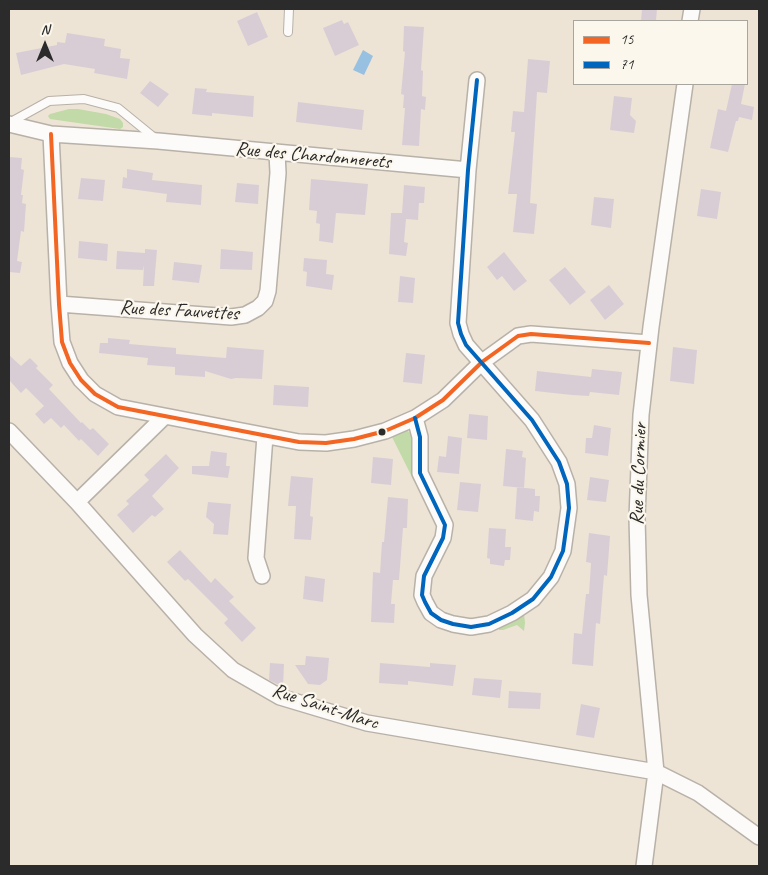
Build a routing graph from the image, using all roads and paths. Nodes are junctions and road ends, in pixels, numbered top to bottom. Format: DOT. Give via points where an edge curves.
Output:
graph roads {
  1 [pos="289,9"];
  2 [pos="288,32"];
  3 [pos="477,80"];
  4 [pos="685,85"];
  5 [pos="9,124"];
  6 [pos="51,134"];
  7 [pos="158,141"];
  8 [pos="277,153"];
  9 [pos="468,170"];
  10 [pos="59,304"];
  11 [pos="649,343"];
  12 [pos="482,362"];
  13 [pos="164,417"];
  14 [pos="414,418"];
  15 [pos="9,431"];
  16 [pos="265,436"];
  17 [pos="77,502"];
  18 [pos="262,576"];
  19 [pos="656,772"];
  20 [pos="759,837"];
  21 [pos="644,866"];
  1 -- 2 [label="lane"];
  3 -- 9 [label="street"];
  4 -- 11 [label="street, Rue du Cormier"];
  5 -- 6 [label="street, Rue des Chardonnerets"];
  5 -- 7 [label="lane, Rue des Chardonnerets" via="49,101 84,99 118,108"];
  6 -- 7 [label="street, Rue des Chardonnerets"];
  6 -- 10 [label="street"];
  7 -- 8 [label="street, Rue des Chardonnerets"];
  8 -- 9 [label="street, Rue des Chardonnerets"];
  8 -- 10 [label="street, Rue des Fauvettes" via="268,291 258,308 245,315 231,317"];
  9 -- 12 [label="street" via="458,323 466,345"];
  10 -- 13 [label="street" via="62,342 70,364 81,380 95,394 118,407"];
  11 -- 12 [label="street" via="531,334 518,336"];
  11 -- 19 [label="street, Rue du Cormier" via="641,416 637,518 639,595"];
  12 -- 14 [label="street" via="444,400"];
  12 -- 14 [label="street" via="532,420 559,462 567,484 569,508 563,551 551,577 533,599 489,624 471,627 441,620 431,613 422,595 424,576 443,538 445,525 420,473 420,437"];
  13 -- 16 [label="street"];
  13 -- 17 [label="street"];
  14 -- 16 [label="street" via="385,431 326,443"];
  15 -- 17 [label="street, Rue Saint-Marc"];
  16 -- 18 [label="street" via="256,558"];
  17 -- 19 [label="street, Rue Saint-Marc" via="194,635 232,670 280,697 367,723"];
  19 -- 20 [label="street, Rue Saint-Marc" via="698,792"];
  19 -- 21 [label="street, Rue du Cormier"];
}
